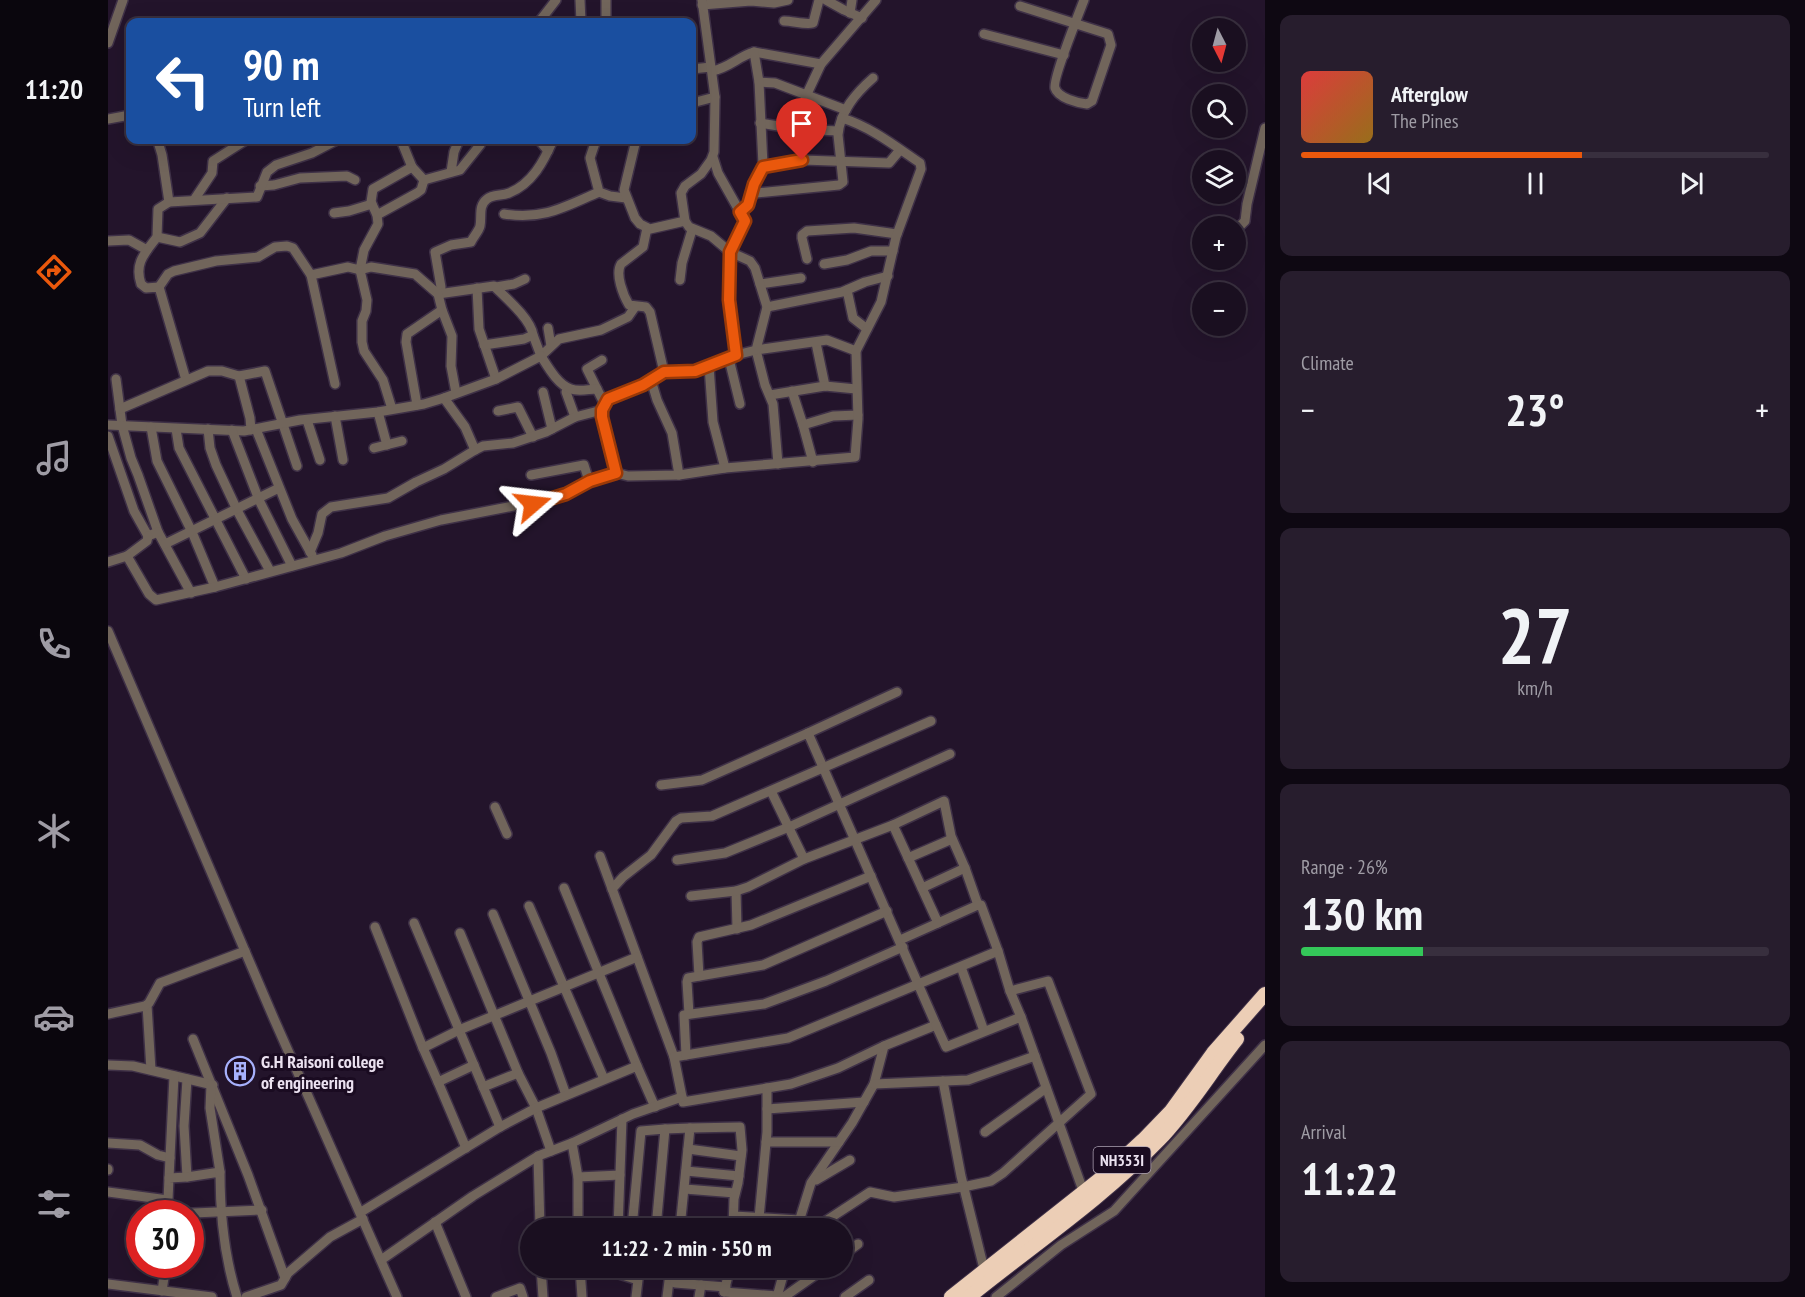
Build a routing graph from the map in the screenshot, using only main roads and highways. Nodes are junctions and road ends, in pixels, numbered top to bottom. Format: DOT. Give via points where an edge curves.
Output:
graph roads {
  1 [pos="1265,994"];
  2 [pos="1265,1005"];
  3 [pos="1086,1197"];
  4 [pos="987,1275"];
  5 [pos="951,1297"];
  6 [pos="969,1297"];
  1 -- 3 [label="highway, NH353I" via="1213,1053 1171,1111"];
  2 -- 3 [label="highway, NH353I" via="1182,1115 1143,1156"];
  3 -- 4 [label="highway, NH353I"];
  4 -- 5 [label="highway, NH353I"];
  4 -- 6 [label="highway, NH353I"];
}
